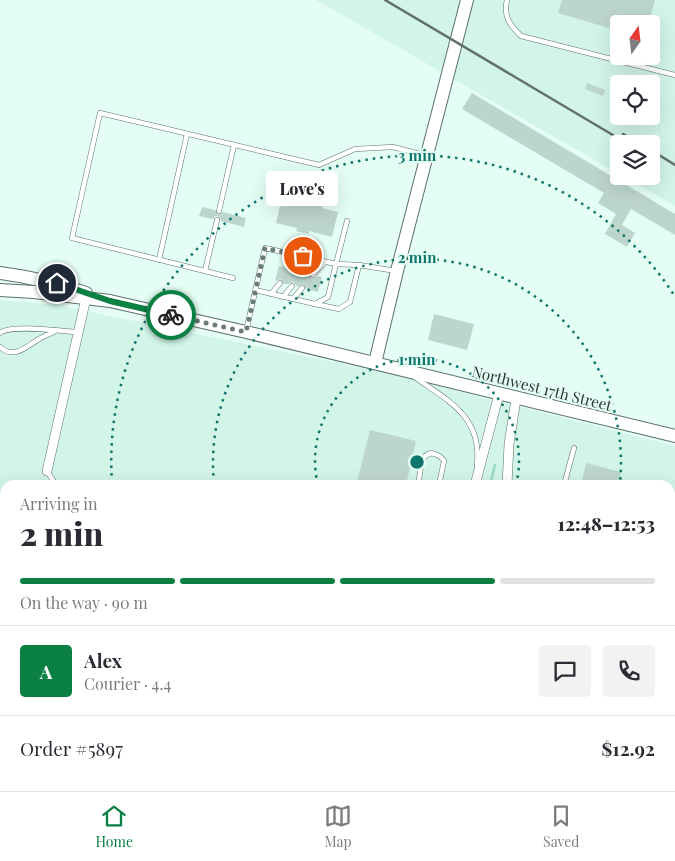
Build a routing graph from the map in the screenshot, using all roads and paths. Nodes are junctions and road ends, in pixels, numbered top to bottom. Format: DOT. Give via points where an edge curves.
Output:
graph roads {
  1 [pos="467,0"];
  2 [pos="507,0"];
  3 [pos="675,75"];
  4 [pos="186,134"];
  5 [pos="234,145"];
  6 [pos="428,156"];
  7 [pos="219,211"];
  8 [pos="217,220"];
  9 [pos="347,221"];
  10 [pos="303,256"];
  11 [pos="314,259"];
  12 [pos="159,260"];
  13 [pos="325,262"];
  14 [pos="336,264"];
  15 [pos="359,265"];
  16 [pos="292,269"];
  17 [pos="205,271"];
  18 [pos="397,271"];
  19 [pos="304,272"];
  20 [pos="0,273"];
  21 [pos="314,275"];
  22 [pos="233,278"];
  23 [pos="280,283"];
  24 [pos="292,286"];
  25 [pos="302,288"];
  26 [pos="0,290"];
  27 [pos="254,290"];
  28 [pos="271,294"];
  29 [pos="283,296"];
  30 [pos="86,298"];
  31 [pos="293,299"];
  32 [pos="110,301"];
  33 [pos="316,304"];
  34 [pos="55,331"];
  35 [pos="79,332"];
  36 [pos="246,332"];
  37 [pos="0,333"];
  38 [pos="0,347"];
  39 [pos="375,363"];
  40 [pos="406,372"];
  41 [pos="499,394"];
  42 [pos="516,399"];
  43 [pos="675,436"];
  44 [pos="574,448"];
  45 [pos="47,471"];
  46 [pos="53,480"];
  47 [pos="419,480"];
  48 [pos="440,480"];
  49 [pos="475,480"];
  50 [pos="476,480"];
  51 [pos="507,480"];
  52 [pos="565,480"];
  1 -- 6 [label="main road"];
  2 -- 3 [label="lane" via="508,24 522,36"];
  4 -- 5 [label="lane"];
  4 -- 12 [label="lane"];
  4 -- 12 [label="lane" via="100,113 72,238"];
  5 -- 6 [label="lane" via="319,165 355,149 393,147"];
  5 -- 7 [label="lane"];
  6 -- 18 [label="main road"];
  8 -- 17 [label="lane"];
  9 -- 14 [label="lane"];
  10 -- 11 [label="lane"];
  10 -- 16 [label="lane"];
  10 -- 27 [label="lane" via="265,248"];
  11 -- 13 [label="lane"];
  11 -- 19 [label="lane"];
  12 -- 17 [label="lane"];
  13 -- 14 [label="lane"];
  13 -- 21 [label="lane"];
  14 -- 15 [label="lane"];
  14 -- 33 [label="lane" via="328,297"];
  15 -- 18 [label="lane"];
  15 -- 33 [label="lane" via="350,302 339,309"];
  17 -- 22 [label="lane"];
  18 -- 39 [label="main road"];
  20 -- 32 [label="main road, Northwest 17th Street" via="57,283"];
  23 -- 28 [label="lane"];
  24 -- 29 [label="lane"];
  25 -- 31 [label="lane"];
  26 -- 30 [label="main road, Northwest 17th Street"];
  27 -- 28 [label="lane"];
  27 -- 36 [label="lane"];
  28 -- 29 [label="lane"];
  29 -- 31 [label="lane"];
  30 -- 32 [label="main road, Northwest 17th Street"];
  30 -- 35 [label="street"];
  31 -- 33 [label="lane"];
  32 -- 36 [label="main road, Northwest 17th Street"];
  34 -- 35 [label="lane"];
  34 -- 37 [label="lane" via="22,328 4,329"];
  34 -- 38 [label="lane" via="19,352"];
  35 -- 45 [label="street"];
  36 -- 39 [label="main road, Northwest 17th Street"];
  39 -- 40 [label="main road, Northwest 17th Street"];
  40 -- 41 [label="main road, Northwest 17th Street"];
  40 -- 49 [label="lane" via="462,411 474,436"];
  41 -- 42 [label="main road, Northwest 17th Street"];
  41 -- 50 [label="street"];
  42 -- 43 [label="main road, Northwest 17th Street"];
  42 -- 51 [label="street"];
  44 -- 52 [label="lane"];
  45 -- 46 [label="lane"];
  47 -- 48 [label="lane" via="424,457 436,453 444,461"];
}
